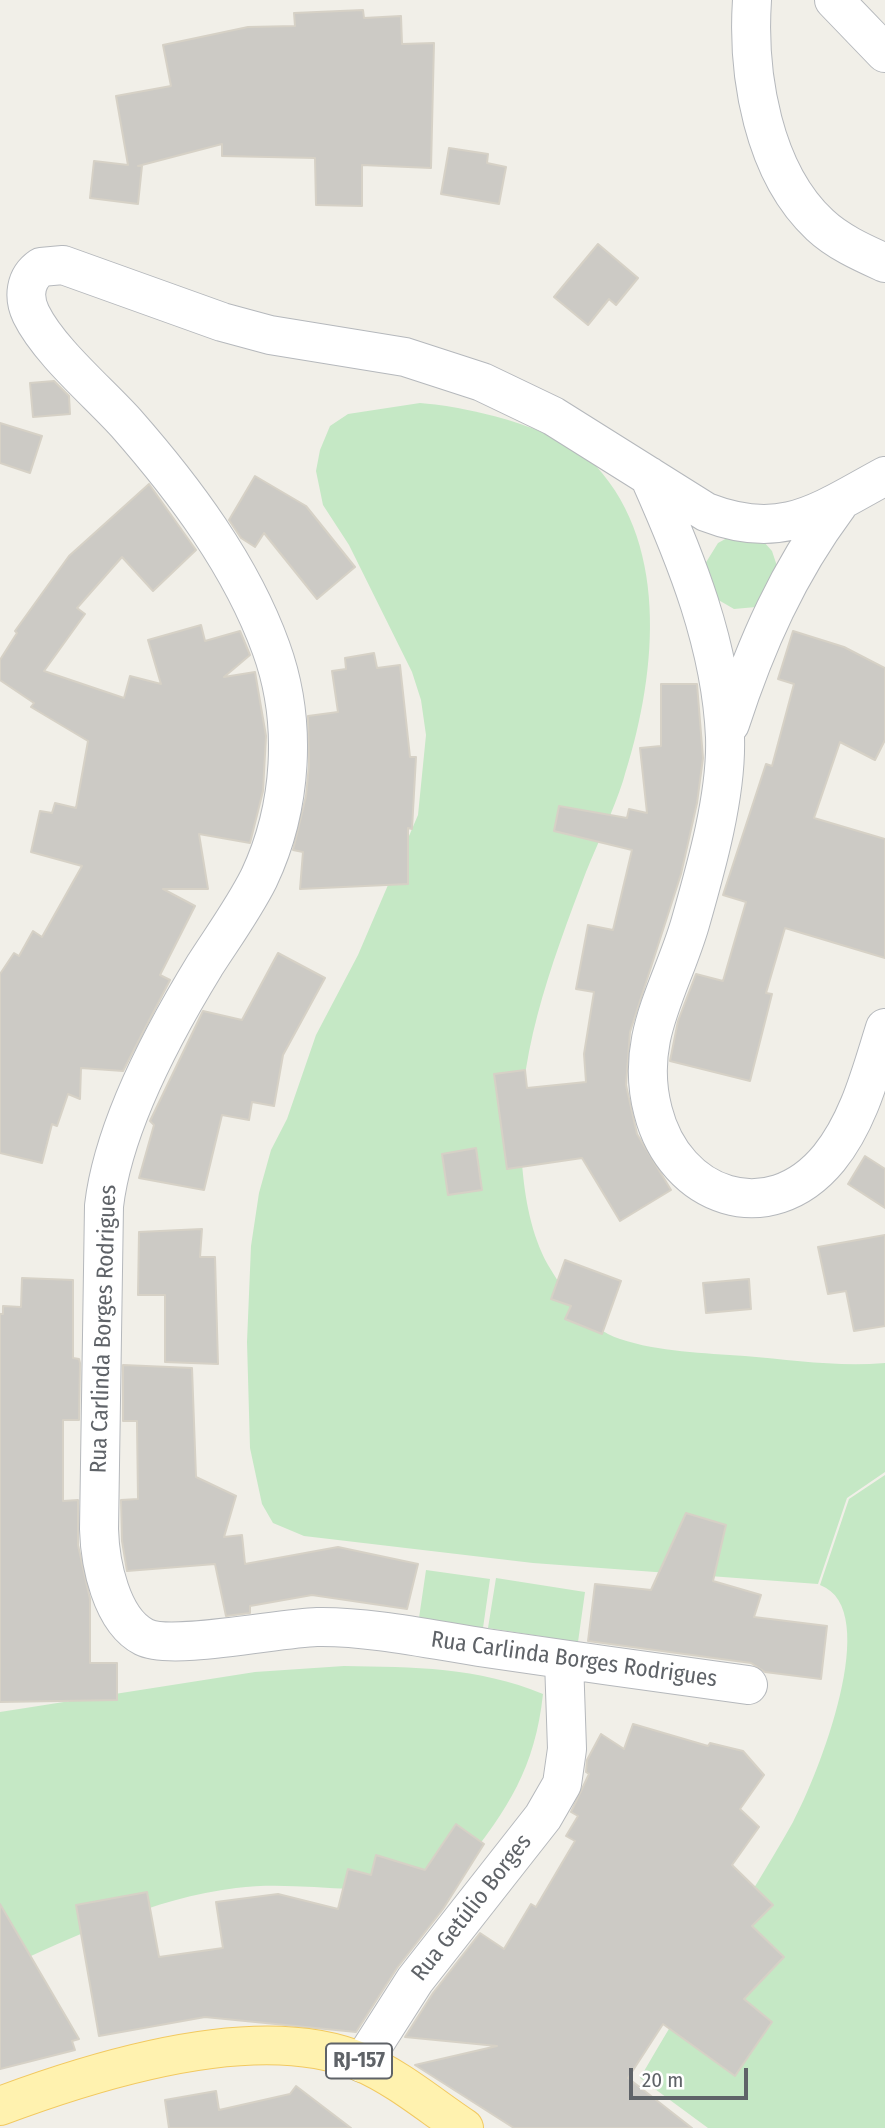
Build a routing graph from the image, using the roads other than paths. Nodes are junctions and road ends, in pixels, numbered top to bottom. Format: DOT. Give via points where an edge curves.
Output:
graph roads {
  1 [pos="752,0"];
  2 [pos="834,0"];
  3 [pos="885,52"];
  4 [pos="885,263"];
  5 [pos="649,476"];
  6 [pos="859,492"];
  7 [pos="725,739"];
  8 [pos="885,1028"];
  9 [pos="564,1674"];
  10 [pos="748,1685"];
  11 [pos="362,2063"];
  12 [pos="0,2106"];
  13 [pos="464,2128"];
  1 -- 4 [label="street" via="760,100 784,178 821,226"];
  2 -- 3 [label="street"];
  5 -- 6 [label="street, Rua Carlinda Borges Rodrigues" via="706,512 731,521 772,524 803,518"];
  5 -- 7 [label="street" via="697,594 713,647"];
  5 -- 9 [label="street, Rua Carlinda Borges Rodrigues" via="528,402 427,363 270,335 63,265 41,267 27,283 26,298 37,325 127,424 196,511 236,574 271,648 287,736 284,805 258,879 169,1027 107,1180 100,1507 104,1577 131,1625 154,1641 189,1642 330,1627"];
  6 -- 7 [label="street" via="802,556 762,633"];
  7 -- 8 [label="street" via="722,782 702,879 653,1021 648,1055 653,1111 672,1156 706,1188 747,1198 782,1192 810,1177 848,1129"];
  9 -- 10 [label="street, Rua Carlinda Borges Rodrigues"];
  9 -- 11 [label="street, Rua Getúlio Borges" via="567,1749 562,1784 548,1809 415,1980"];
  11 -- 12 [label="main road, RJ-157" via="293,2045 237,2047 84,2077"];
  11 -- 13 [label="main road, RJ-157"];
}
